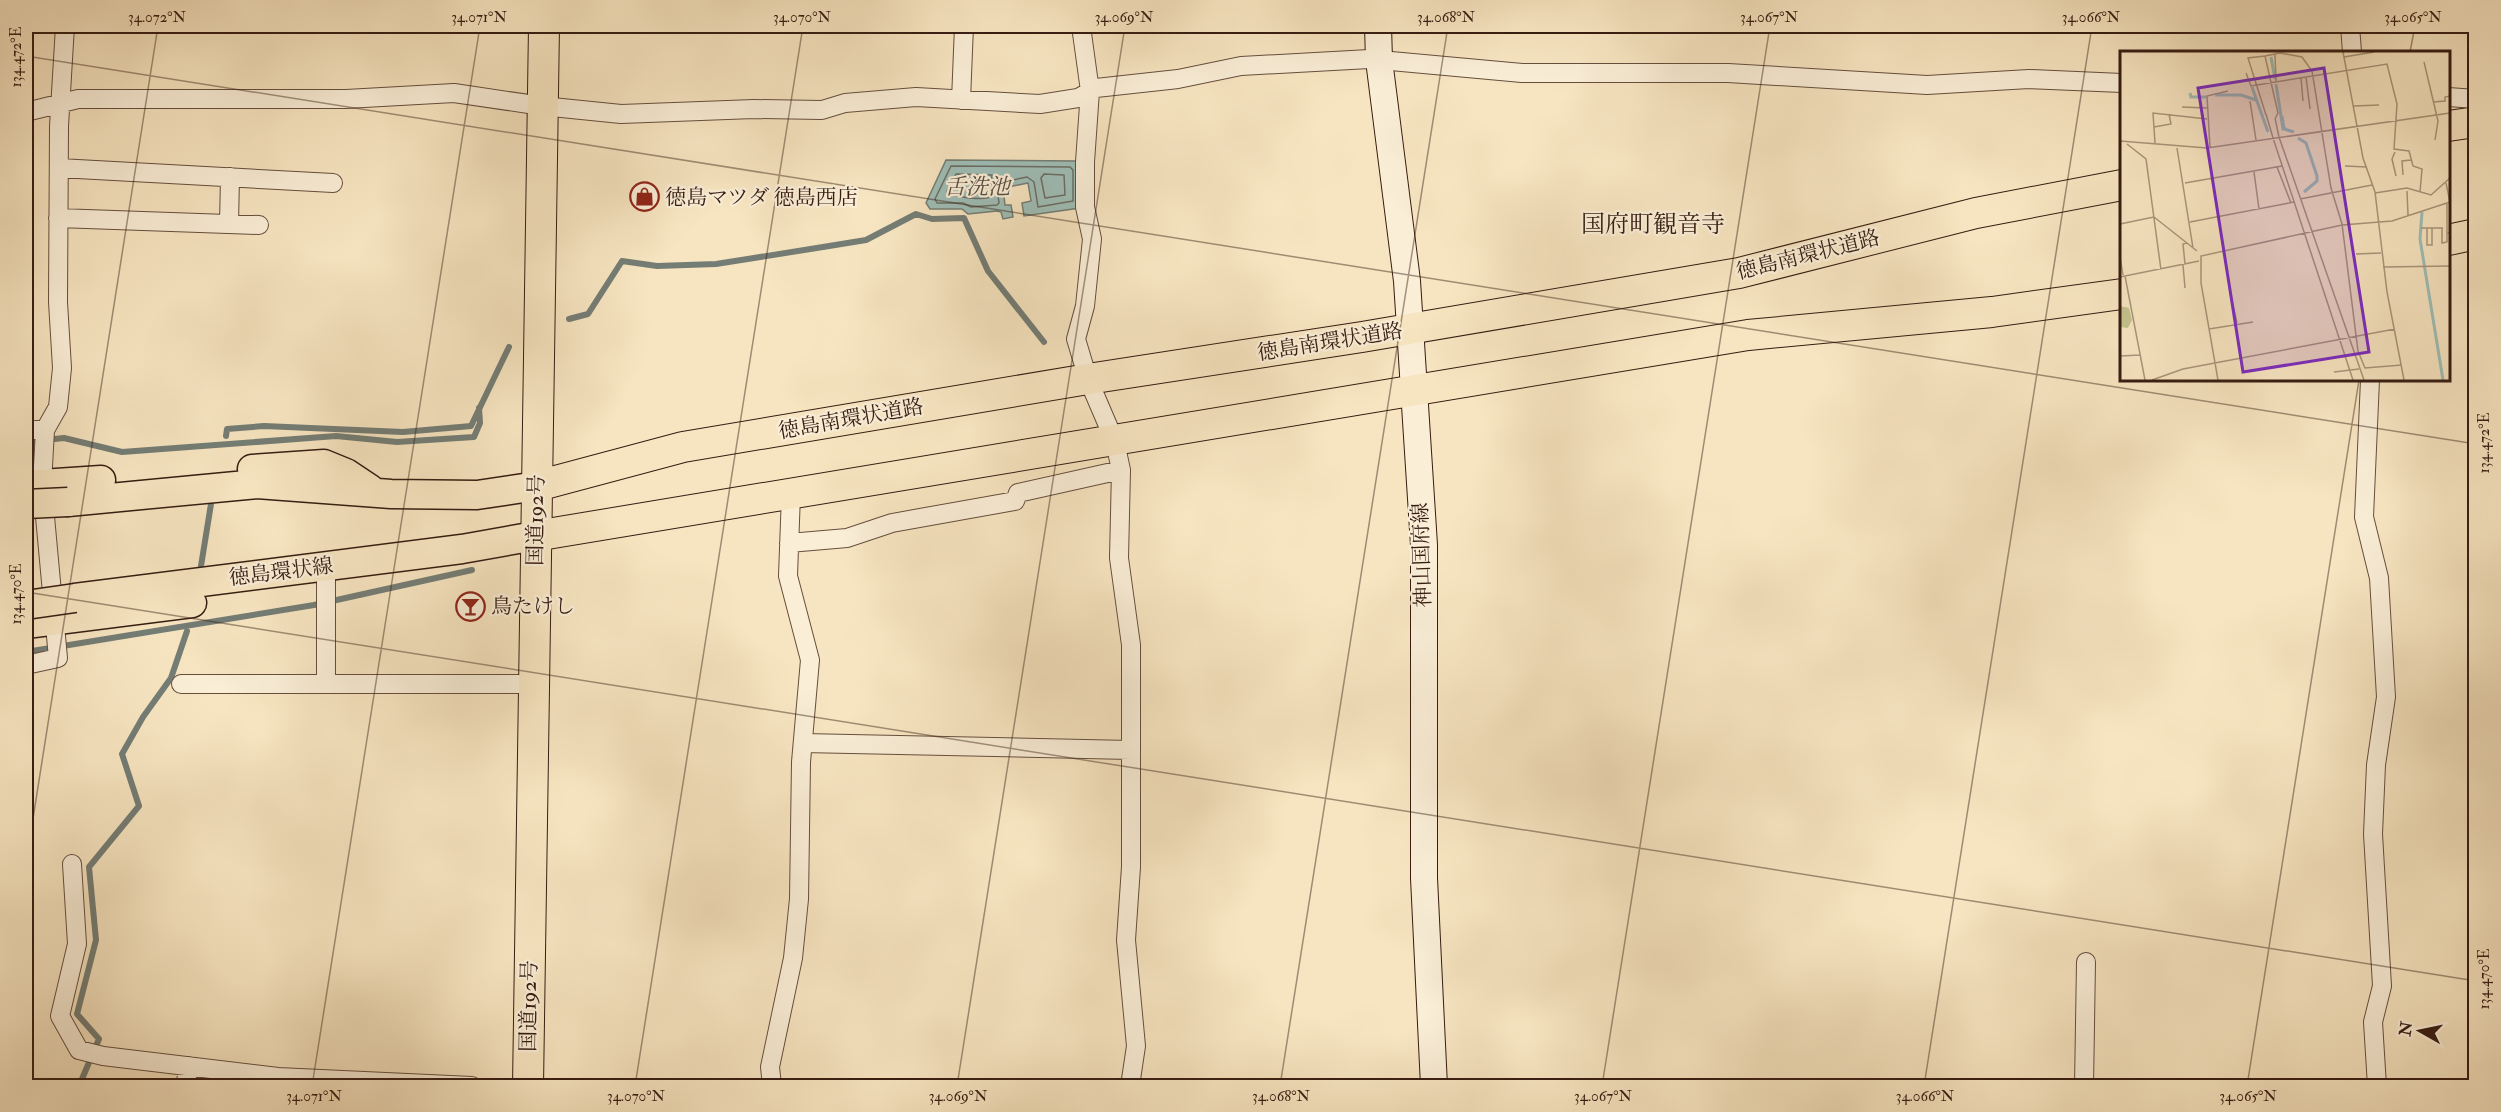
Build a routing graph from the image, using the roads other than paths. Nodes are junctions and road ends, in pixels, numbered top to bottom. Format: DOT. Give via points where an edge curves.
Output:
graph roads {
  1 [pos="65,26"];
  2 [pos="544,26"];
  3 [pos="964,26"];
  4 [pos="1081,26"];
  5 [pos="1378,26"];
  6 [pos="2350,26"];
  7 [pos="2352,51"];
  8 [pos="1379,60"];
  9 [pos="2120,83"];
  10 [pos="1090,91"];
  11 [pos="2450,97"];
  12 [pos="2475,99"];
  13 [pos="961,100"];
  14 [pos="60,104"];
  15 [pos="542,106"];
  16 [pos="26,112"];
  17 [pos="2475,122"];
  18 [pos="2450,126"];
  19 [pos="58,168"];
  20 [pos="230,177"];
  21 [pos="333,183"];
  22 [pos="2120,185"];
  23 [pos="58,218"];
  24 [pos="229,224"];
  25 [pos="259,225"];
  26 [pos="2475,234"];
  27 [pos="2450,240"];
  28 [pos="2120,294"];
  29 [pos="1410,329"];
  30 [pos="1088,379"];
  31 [pos="2370,381"];
  32 [pos="1414,390"];
  33 [pos="26,430"];
  34 [pos="44,438"];
  35 [pos="1115,441"];
  36 [pos="1120,470"];
  37 [pos="537,486"];
  38 [pos="31,491"];
  39 [pos="376,493"];
  40 [pos="791,494"];
  41 [pos="535,536"];
  42 [pos="789,543"];
  43 [pos="326,566"];
  44 [pos="26,605"];
  45 [pos="26,624"];
  46 [pos="57,638"];
  47 [pos="26,665"];
  48 [pos="326,683"];
  49 [pos="182,684"];
  50 [pos="533,684"];
  51 [pos="803,743"];
  52 [pos="1131,750"];
  53 [pos="72,864"];
  54 [pos="2086,962"];
  55 [pos="189,1066"];
  56 [pos="277,1082"];
  57 [pos="185,1086"];
  58 [pos="472,1086"];
  59 [pos="528,1086"];
  60 [pos="772,1086"];
  61 [pos="1130,1086"];
  62 [pos="1434,1086"];
  63 [pos="2084,1086"];
  64 [pos="2377,1086"];
  1 -- 14 [label="street"];
  2 -- 15 [label="highway, 国道192号"];
  3 -- 13 [label="street"];
  4 -- 10 [label="street"];
  5 -- 8 [label="main road, 神山国府線"];
  6 -- 7 [label="street"];
  8 -- 9 [label="street" via="1522,73 1728,73 1927,85 2029,79"];
  8 -- 10 [label="street" via="1241,66"];
  8 -- 29 [label="main road, 神山国府線"];
  10 -- 13 [label="street" via="1078,98 1040,104"];
  10 -- 30 [label="street" via="1085,207 1092,239 1085,306 1076,339"];
  11 -- 12 [label="street"];
  13 -- 15 [label="street" via="916,98 845,103 822,110 621,114"];
  14 -- 15 [label="street" via="78,99 346,99 454,93"];
  14 -- 16 [label="street"];
  14 -- 19 [label="street"];
  15 -- 37 [label="highway, 国道192号"];
  17 -- 18 [label="highway"];
  19 -- 20 [label="street"];
  19 -- 23 [label="street"];
  20 -- 21 [label="street"];
  20 -- 24 [label="street"];
  22 -- 29 [label="highway, 徳島南環状道路" via="1976,213 1739,273"];
  23 -- 24 [label="street"];
  23 -- 34 [label="street" via="57,302 62,368 58,407"];
  24 -- 25 [label="street"];
  26 -- 27 [label="highway"];
  28 -- 32 [label="highway" via="1992,312 1748,335"];
  29 -- 30 [label="highway, 徳島南環状道路"];
  29 -- 32 [label="main road, 神山国府線"];
  30 -- 35 [label="street"];
  30 -- 37 [label="highway, 徳島南環状道路" via="683,447"];
  31 -- 64 [label="street" via="2364,517 2379,578 2386,697 2376,765 2373,834 2382,986 2373,1022"];
  32 -- 35 [label="highway"];
  32 -- 62 [label="main road, 神山国府線" via="1424,545 1424,878"];
  33 -- 34 [label="street"];
  34 -- 38 [label="street"];
  35 -- 36 [label="street"];
  35 -- 40 [label="highway"];
  36 -- 42 [label="street" via="1018,493 1015,501 892,523 847,538"];
  36 -- 52 [label="street" via="1119,558 1131,645"];
  37 -- 39 [label="main road" via="477,495"];
  37 -- 41 [label="highway, 国道192号"];
  38 -- 39 [label="main road, bridge" via="69,502 257,484"];
  38 -- 39 [label="main road" via="324,464"];
  38 -- 46 [label="street"];
  40 -- 41 [label="highway"];
  40 -- 42 [label="street"];
  41 -- 43 [label="main road, 徳島環状線"];
  41 -- 50 [label="highway, 国道192号"];
  42 -- 51 [label="street" via="788,576 810,660"];
  43 -- 44 [label="main road, 徳島環状線, bridge"];
  43 -- 46 [label="main road" via="285,585"];
  43 -- 48 [label="street"];
  45 -- 46 [label="main road"];
  46 -- 47 [label="street" via="58,658"];
  48 -- 49 [label="street"];
  48 -- 50 [label="street"];
  50 -- 59 [label="highway, 国道192号"];
  51 -- 52 [label="street"];
  51 -- 60 [label="street" via="799,899 793,958 770,1067"];
  52 -- 61 [label="street" via="1131,867 1126,940 1136,1047"];
  53 -- 55 [label="street" via="77,944 60,1016 81,1051"];
  54 -- 63 [label="street"];
  55 -- 56 [label="street"];
  55 -- 57 [label="street"];
  56 -- 58 [label="street"];
}
